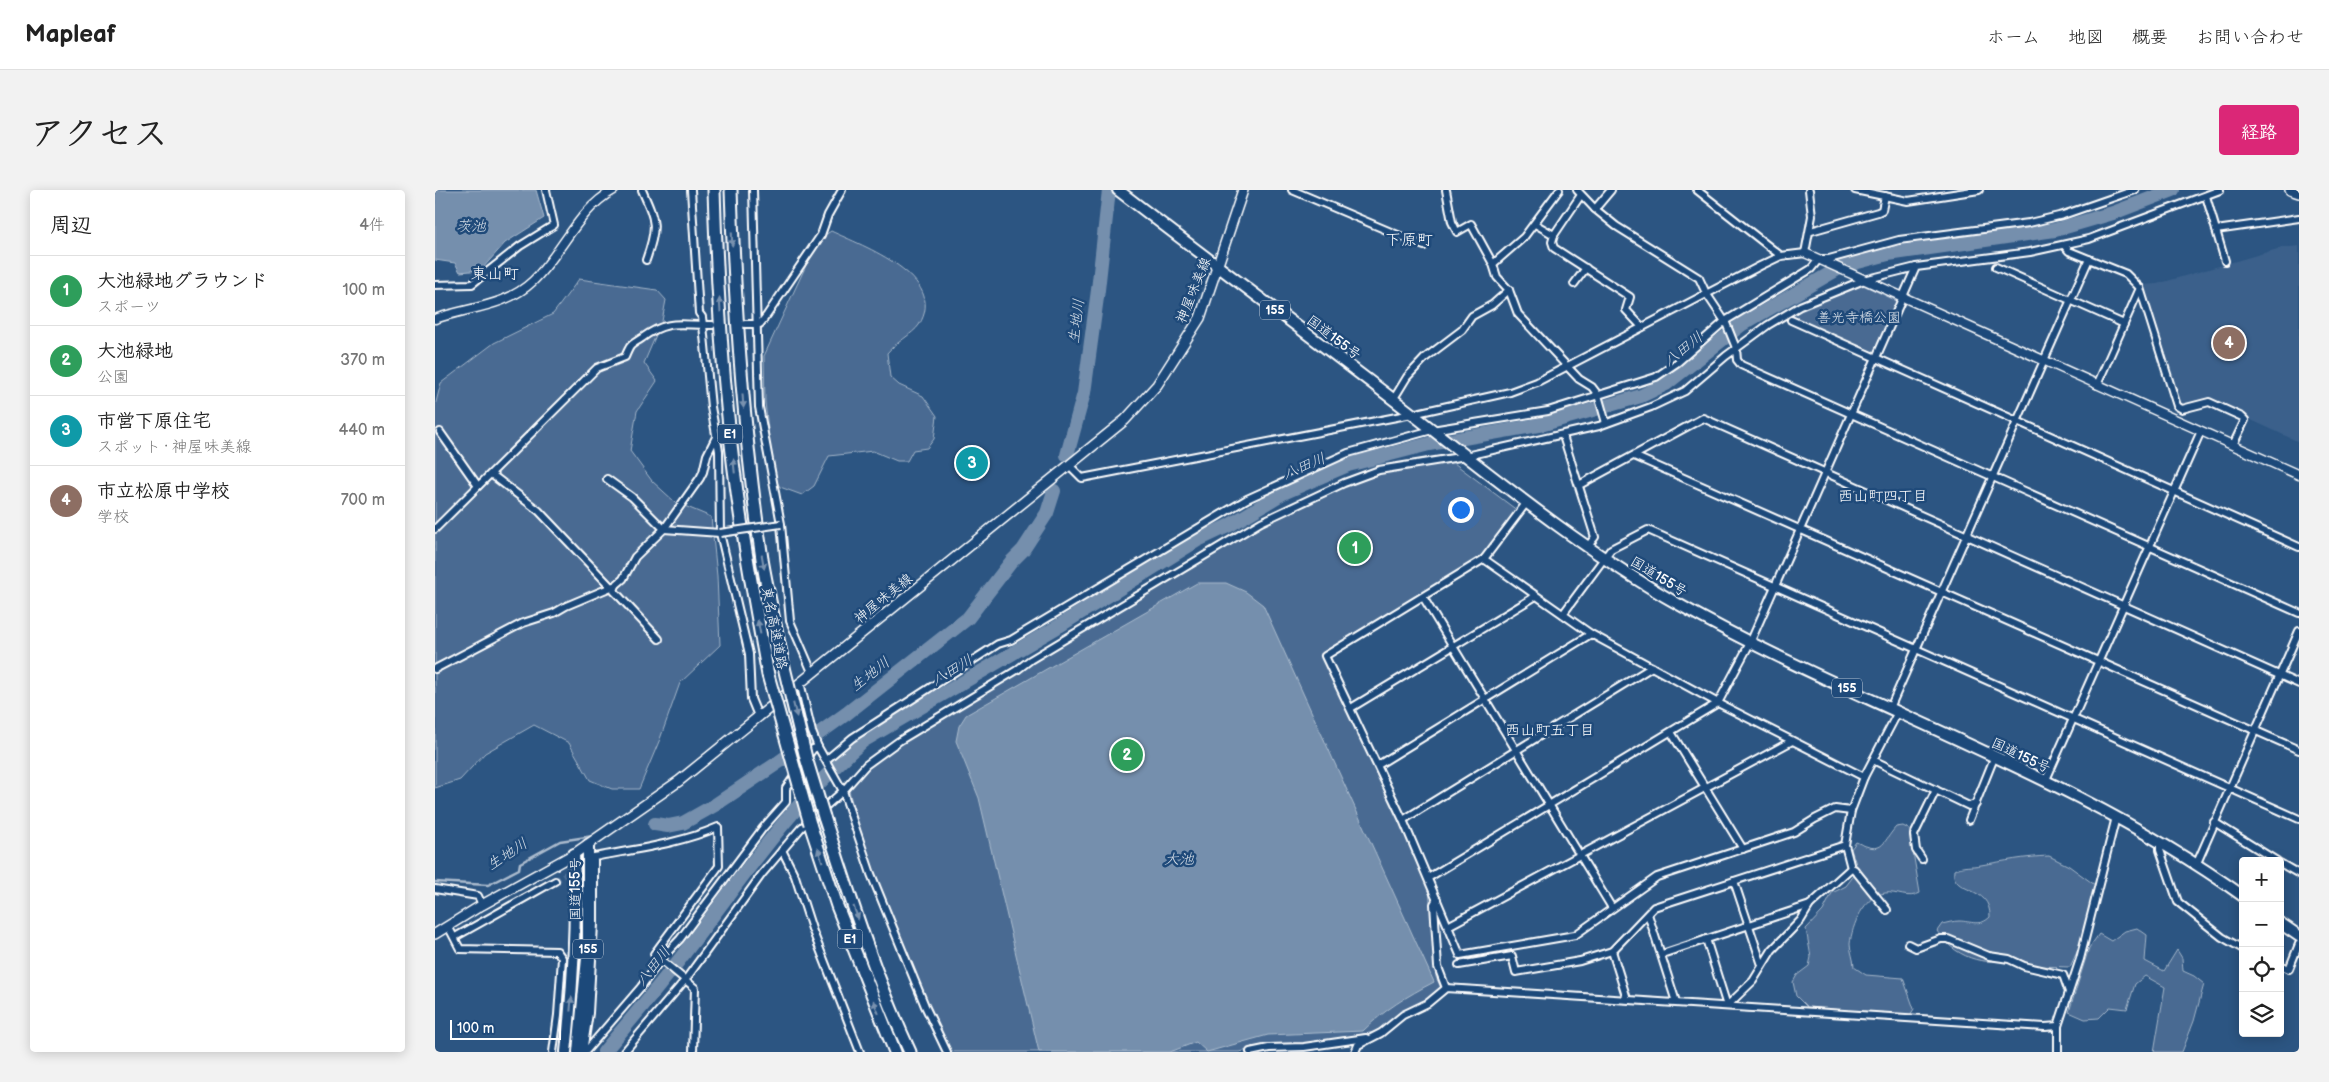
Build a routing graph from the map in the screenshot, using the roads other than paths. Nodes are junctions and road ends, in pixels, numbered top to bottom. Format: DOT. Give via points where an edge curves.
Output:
graph roads {
  1 [pos="546,190"];
  2 [pos="614,190"];
  3 [pos="642,190"];
  4 [pos="691,190"];
  5 [pos="714,190"];
  6 [pos="731,190"];
  7 [pos="753,190"];
  8 [pos="842,190"];
  9 [pos="1117,190"];
  10 [pos="1243,190"];
  11 [pos="1292,190"];
  12 [pos="1446,190"];
  13 [pos="1559,190"];
  14 [pos="1611,190"];
  15 [pos="1697,190"];
  16 [pos="1809,190"];
  17 [pos="1855,190"];
  18 [pos="1979,190"];
  19 [pos="2135,190"];
  20 [pos="2220,190"];
  21 [pos="2290,190"];
  22 [pos="1579,192"];
  23 [pos="2299,193"];
  24 [pos="1885,196"];
  25 [pos="2206,196"];
  26 [pos="1595,209"];
  27 [pos="2299,218"];
  28 [pos="1535,224"];
  29 [pos="2216,230"];
  30 [pos="1811,231"];
  31 [pos="1554,235"];
  32 [pos="2064,245"];
  33 [pos="1424,246"];
  34 [pos="1805,253"];
  35 [pos="1781,256"];
  36 [pos="1819,259"];
  37 [pos="2089,259"];
  38 [pos="646,260"];
  39 [pos="2225,261"];
  40 [pos="1493,264"];
  41 [pos="1218,267"];
  42 [pos="1996,267"];
  43 [pos="1587,268"];
  44 [pos="1916,268"];
  45 [pos="1864,280"];
  46 [pos="1574,284"];
  47 [pos="435,285"];
  48 [pos="2140,288"];
  49 [pos="1509,290"];
  50 [pos="1706,293"];
  51 [pos="1903,298"];
  52 [pos="2071,300"];
  53 [pos="435,319"];
  54 [pos="1791,320"];
  55 [pos="1726,322"];
  56 [pos="745,324"];
  57 [pos="757,324"];
  58 [pos="2124,324"];
  59 [pos="703,325"];
  60 [pos="712,325"];
  61 [pos="1642,327"];
  62 [pos="1736,347"];
  63 [pos="1876,358"];
  64 [pos="2044,361"];
  65 [pos="1567,367"];
  66 [pos="2097,385"];
  67 [pos="1598,397"];
  68 [pos="1393,400"];
  69 [pos="1851,413"];
  70 [pos="1412,414"];
  71 [pos="2017,422"];
  72 [pos="1606,423"];
  73 [pos="1432,430"];
  74 [pos="2201,431"];
  75 [pos="441,432"];
  76 [pos="717,435"];
  77 [pos="1563,436"];
  78 [pos="2233,445"];
  79 [pos="1466,456"];
  80 [pos="1634,456"];
  81 [pos="1070,466"];
  82 [pos="1825,472"];
  83 [pos="491,474"];
  84 [pos="2299,474"];
  85 [pos="1993,477"];
  86 [pos="607,479"];
  87 [pos="1579,485"];
  88 [pos="478,486"];
  89 [pos="2174,491"];
  90 [pos="1527,502"];
  91 [pos="781,524"];
  92 [pos="1800,528"];
  93 [pos="435,529"];
  94 [pos="664,529"];
  95 [pos="720,532"];
  96 [pos="1966,536"];
  97 [pos="1587,546"];
  98 [pos="2150,546"];
  99 [pos="2299,547"];
  100 [pos="1603,557"];
  101 [pos="1484,559"];
  102 [pos="613,586"];
  103 [pos="1775,587"];
  104 [pos="1941,592"];
  105 [pos="1536,596"];
  106 [pos="1423,597"];
  107 [pos="2123,606"];
  108 [pos="2299,613"];
  109 [pos="1563,614"];
  110 [pos="2299,631"];
  111 [pos="1591,634"];
  112 [pos="659,639"];
  113 [pos="1750,643"];
  114 [pos="1453,646"];
  115 [pos="1916,650"];
  116 [pos="2099,661"];
  117 [pos="1652,667"];
  118 [pos="435,669"];
  119 [pos="812,672"];
  120 [pos="2280,675"];
  121 [pos="800,682"];
  122 [pos="2299,684"];
  123 [pos="1485,699"];
  124 [pos="1718,703"];
  125 [pos="1351,708"];
  126 [pos="1894,710"];
  127 [pos="758,716"];
  128 [pos="2073,719"];
  129 [pos="2255,730"];
  130 [pos="1671,732"];
  131 [pos="1792,741"];
  132 [pos="818,747"];
  133 [pos="2299,750"];
  134 [pos="1517,751"];
  135 [pos="1994,758"];
  136 [pos="826,760"];
  137 [pos="1873,760"];
  138 [pos="1378,765"];
  139 [pos="1864,777"];
  140 [pos="2045,782"];
  141 [pos="1705,787"];
  142 [pos="2230,788"];
  143 [pos="1936,790"];
  144 [pos="843,791"];
  145 [pos="1975,804"];
  146 [pos="1549,805"];
  147 [pos="1851,811"];
  148 [pos="2117,817"];
  149 [pos="2299,819"];
  150 [pos="1403,820"];
  151 [pos="1969,820"];
  152 [pos="2214,822"];
  153 [pos="2160,841"];
  154 [pos="1845,844"];
  155 [pos="588,845"];
  156 [pos="1743,849"];
  157 [pos="781,850"];
  158 [pos="574,854"];
  159 [pos="1580,855"];
  160 [pos="2271,857"];
  161 [pos="1922,859"];
  162 [pos="2197,863"];
  163 [pos="2284,865"];
  164 [pos="1851,868"];
  165 [pos="2299,874"];
  166 [pos="1428,878"];
  167 [pos="555,881"];
  168 [pos="1734,881"];
  169 [pos="435,889"];
  170 [pos="2239,893"];
  171 [pos="1437,899"];
  172 [pos="482,904"];
  173 [pos="1810,905"];
  174 [pos="1612,908"];
  175 [pos="1887,910"];
  176 [pos="1648,914"];
  177 [pos="1748,924"];
  178 [pos="2284,924"];
  179 [pos="448,926"];
  180 [pos="1448,926"];
  181 [pos="2298,932"];
  182 [pos="435,934"];
  183 [pos="455,937"];
  184 [pos="1706,939"];
  185 [pos="1908,944"];
  186 [pos="2299,944"];
  187 [pos="2240,947"];
  188 [pos="1612,951"];
  189 [pos="1662,954"];
  190 [pos="662,960"];
  191 [pos="1459,965"];
  192 [pos="1761,965"];
  193 [pos="2284,967"];
  194 [pos="684,977"];
  195 [pos="1446,988"];
  196 [pos="884,989"];
  197 [pos="2069,992"];
  198 [pos="1627,999"];
  199 [pos="1676,1002"];
  200 [pos="1727,1006"];
  201 [pos="2059,1026"];
  202 [pos="1368,1038"];
  203 [pos="553,1052"];
  204 [pos="565,1052"];
  205 [pos="584,1052"];
  206 [pos="624,1052"];
  207 [pos="693,1052"];
  208 [pos="860,1052"];
  209 [pos="895,1052"];
  210 [pos="910,1052"];
  211 [pos="916,1052"];
  212 [pos="947,1052"];
  213 [pos="1250,1052"];
  214 [pos="1355,1052"];
  215 [pos="2059,1052"];
  1 -- 47 [label="street" via="554,225 520,246 472,284"];
  2 -- 53 [label="street" via="591,208 533,281 522,289 486,307"];
  3 -- 38 [label="street" via="655,220 654,236"];
  4 -- 59 [label="street" via="699,313"];
  209 -- 5 [label="highway, 東名高速道路 / E1, one-way, bridge" via="844,924 810,824 769,675 736,490 716,255"];
  6 -- 196 [label="highway, 東名高速道路 / E1, one-way, bridge" via="744,415 763,561 806,758 851,901"];
  7 -- 57 [label="street"];
  8 -- 57 [label="street" via="821,235 767,315"];
  9 -- 41 [label="highway, 国道155号 / 155"];
  10 -- 41 [label="main road, 神屋味美線"];
  11 -- 33 [label="street"];
  12 -- 40 [label="street" via="1457,232 1471,224"];
  13 -- 28 [label="street"];
  14 -- 26 [label="street"];
  15 -- 35 [label="street"];
  16 -- 30 [label="street"];
  17 -- 24 [label="street"];
  18 -- 24 [label="street" via="1908,201"];
  19 -- 36 [label="street" via="2029,223 1899,240"];
  20 -- 25 [label="street"];
  21 -- 23 [label="main road"];
  22 -- 26 [label="street"];
  22 -- 31 [label="street"];
  24 -- 30 [label="street" via="1882,210 1878,212"];
  25 -- 29 [label="street"];
  25 -- 32 [label="street"];
  26 -- 50 [label="street" via="1699,278"];
  27 -- 29 [label="street"];
  28 -- 31 [label="street"];
  28 -- 40 [label="street"];
  29 -- 39 [label="street"];
  30 -- 34 [label="street"];
  31 -- 43 [label="street" via="1554,248"];
  32 -- 37 [label="street" via="2069,251"];
  32 -- 44 [label="street"];
  34 -- 35 [label="street"];
  34 -- 36 [label="street"];
  35 -- 50 [label="street"];
  36 -- 45 [label="street"];
  36 -- 55 [label="street" via="1811,269"];
  37 -- 48 [label="street" via="2126,274"];
  37 -- 52 [label="street"];
  40 -- 49 [label="street" via="1497,277"];
  41 -- 68 [label="highway, 国道155号 / 155"];
  41 -- 81 [label="main road, 神屋味美線" via="1200,318 1157,385 1125,420"];
  42 -- 52 [label="street"];
  43 -- 46 [label="street"];
  43 -- 61 [label="street" via="1630,296 1626,310"];
  44 -- 45 [label="street"];
  44 -- 51 [label="street"];
  45 -- 51 [label="street"];
  45 -- 62 [label="street" via="1800,306"];
  48 -- 58 [label="street"];
  48 -- 78 [label="street" via="2177,406 2182,409 2209,402 2242,417 2245,420"];
  49 -- 65 [label="street" via="1518,314"];
  49 -- 68 [label="street" via="1472,316 1462,330 1425,358 1407,377"];
  50 -- 55 [label="street"];
  50 -- 61 [label="street"];
  51 -- 63 [label="street"];
  51 -- 64 [label="street"];
  52 -- 58 [label="street"];
  52 -- 64 [label="street"];
  54 -- 63 [label="street"];
  55 -- 62 [label="street"];
  55 -- 67 [label="street" via="1656,377"];
  56 -- 57 [label="street"];
  57 -- 91 [label="street" via="759,407"];
  58 -- 66 [label="street"];
  59 -- 60 [label="street"];
  59 -- 76 [label="street"];
  59 -- 83 [label="street" via="661,326 631,343 625,357 589,374"];
  61 -- 65 [label="street"];
  62 -- 69 [label="street" via="1737,360 1741,365"];
  62 -- 72 [label="street" via="1685,391"];
  63 -- 69 [label="street"];
  63 -- 71 [label="street"];
  64 -- 66 [label="street"];
  64 -- 71 [label="street"];
  65 -- 67 [label="street" via="1592,387"];
  65 -- 70 [label="street" via="1510,392"];
  66 -- 74 [label="street"];
  67 -- 72 [label="street"];
  67 -- 73 [label="street" via="1548,411"];
  68 -- 70 [label="highway, 国道155号 / 155"];
  69 -- 82 [label="street"];
  69 -- 85 [label="street"];
  70 -- 73 [label="highway, 国道155号 / 155"];
  70 -- 81 [label="street" via="1082,478"];
  71 -- 85 [label="street"];
  71 -- 89 [label="street"];
  72 -- 77 [label="street"];
  73 -- 79 [label="highway, 国道155号 / 155"];
  73 -- 136 [label="street" via="1349,453 1247,499 1011,640 998,644 852,738"];
  74 -- 78 [label="street"];
  74 -- 89 [label="street"];
  75 -- 88 [label="street"];
  76 -- 94 [label="street" via="703,472"];
  76 -- 95 [label="street"];
  77 -- 79 [label="street"];
  77 -- 87 [label="street"];
  78 -- 84 [label="street"];
  79 -- 90 [label="highway, 国道155号 / 155"];
  79 -- 144 [label="street" via="1379,470 1261,522 899,741 866,765"];
  80 -- 82 [label="street" via="1703,418"];
  80 -- 87 [label="street"];
  80 -- 92 [label="street"];
  81 -- 119 [label="main road, 神屋味美線"];
  82 -- 92 [label="street"];
  82 -- 96 [label="street"];
  83 -- 88 [label="street"];
  83 -- 102 [label="street" via="539,511"];
  85 -- 96 [label="street"];
  85 -- 98 [label="street"];
  86 -- 94 [label="street" via="632,497"];
  87 -- 97 [label="street" via="1595,536"];
  88 -- 93 [label="street"];
  89 -- 98 [label="street"];
  89 -- 99 [label="street"];
  90 -- 97 [label="highway, 国道155号 / 155"];
  90 -- 101 [label="street"];
  91 -- 95 [label="street, bridge"];
  91 -- 119 [label="street" via="790,621"];
  92 -- 103 [label="street"];
  92 -- 104 [label="street"];
  94 -- 95 [label="street"];
  94 -- 102 [label="street" via="635,557 623,579"];
  95 -- 127 [label="street" via="748,646 751,699"];
  96 -- 104 [label="street"];
  96 -- 107 [label="street"];
  97 -- 100 [label="highway, 国道155号 / 155"];
  98 -- 107 [label="street"];
  98 -- 108 [label="street"];
  100 -- 103 [label="street" via="1648,530"];
  100 -- 109 [label="street"];
  100 -- 113 [label="highway, 国道155号 / 155"];
  101 -- 105 [label="street"];
  101 -- 106 [label="street"];
  102 -- 112 [label="street"];
  102 -- 118 [label="street" via="554,613 523,623"];
  103 -- 113 [label="street"];
  103 -- 115 [label="street"];
  104 -- 115 [label="street"];
  104 -- 116 [label="street"];
  105 -- 109 [label="street"];
  105 -- 114 [label="street"];
  106 -- 114 [label="street"];
  106 -- 125 [label="street" via="1325,656"];
  107 -- 116 [label="street"];
  107 -- 120 [label="street"];
  109 -- 111 [label="street"];
  110 -- 120 [label="street"];
  111 -- 117 [label="street"];
  111 -- 123 [label="street"];
  113 -- 124 [label="street"];
  113 -- 126 [label="highway, 国道155号 / 155"];
  114 -- 123 [label="street"];
  114 -- 125 [label="street"];
  115 -- 126 [label="street"];
  115 -- 128 [label="street"];
  116 -- 128 [label="street"];
  116 -- 129 [label="street"];
  117 -- 124 [label="street"];
  117 -- 134 [label="street"];
  119 -- 121 [label="main road, 神屋味美線"];
  120 -- 122 [label="street"];
  120 -- 129 [label="street"];
  121 -- 127 [label="main road, 神屋味美線"];
  121 -- 132 [label="street"];
  123 -- 134 [label="street"];
  123 -- 138 [label="street"];
  124 -- 130 [label="street"];
  124 -- 131 [label="street"];
  125 -- 138 [label="street"];
  126 -- 135 [label="highway, 国道155号 / 155"];
  126 -- 137 [label="street"];
  127 -- 155 [label="main road, 神屋味美線" via="679,781"];
  128 -- 140 [label="street"];
  128 -- 142 [label="street"];
  129 -- 133 [label="street"];
  129 -- 142 [label="street"];
  130 -- 141 [label="street"];
  130 -- 146 [label="street"];
  131 -- 139 [label="street"];
  131 -- 141 [label="street"];
  132 -- 136 [label="street"];
  132 -- 190 [label="street" via="813,749 786,788 787,802 763,828"];
  134 -- 146 [label="street"];
  134 -- 150 [label="street"];
  135 -- 140 [label="highway, 国道155号 / 155"];
  135 -- 145 [label="street"];
  136 -- 144 [label="street"];
  137 -- 139 [label="street"];
  137 -- 143 [label="street"];
  138 -- 150 [label="street"];
  139 -- 147 [label="street"];
  140 -- 148 [label="highway, 国道155号 / 155"];
  141 -- 156 [label="street"];
  141 -- 159 [label="street"];
  142 -- 149 [label="street"];
  142 -- 152 [label="street"];
  143 -- 145 [label="street" via="1969,806"];
  143 -- 161 [label="street" via="1914,835 1916,850"];
  144 -- 157 [label="street"];
  144 -- 212 [label="street" via="871,874"];
  145 -- 151 [label="street"];
  146 -- 159 [label="street"];
  146 -- 166 [label="street"];
  147 -- 154 [label="street"];
  147 -- 156 [label="street" via="1835,809 1795,832"];
  148 -- 153 [label="highway, 国道155号 / 155"];
  148 -- 197 [label="street"];
  150 -- 166 [label="street"];
  152 -- 160 [label="street"];
  152 -- 162 [label="street"];
  153 -- 162 [label="highway, 国道155号 / 155"];
  153 -- 187 [label="street" via="2160,850 2178,902"];
  154 -- 164 [label="street"];
  154 -- 168 [label="street"];
  155 -- 158 [label="main road, 神屋味美線"];
  155 -- 205 [label="highway, 国道155号 / 155"];
  156 -- 174 [label="street" via="1657,877"];
  157 -- 194 [label="street"];
  157 -- 208 [label="street" via="795,876 812,930"];
  158 -- 172 [label="main road, 神屋味美線"];
  204 -- 158 [label="highway, 国道155号 / 155, one-way" via="575,946"];
  159 -- 174 [label="street"];
  159 -- 180 [label="street"];
  162 -- 170 [label="highway, 国道155号 / 155"];
  163 -- 165 [label="street"];
  164 -- 173 [label="street"];
  164 -- 175 [label="street"];
  166 -- 171 [label="street"];
  167 -- 183 [label="street"];
  168 -- 176 [label="street" via="1655,907"];
  168 -- 177 [label="street"];
  169 -- 172 [label="street" via="478,896"];
  171 -- 180 [label="street"];
  171 -- 195 [label="street" via="1438,967"];
  172 -- 179 [label="main road, 神屋味美線"];
  173 -- 177 [label="street"];
  173 -- 192 [label="street" via="1801,920"];
  174 -- 180 [label="street" via="1575,936 1461,955"];
  176 -- 188 [label="street"];
  176 -- 189 [label="street"];
  177 -- 184 [label="street"];
  177 -- 192 [label="street"];
  178 -- 181 [label="highway"];
  179 -- 182 [label="main road, 神屋味美線"];
  179 -- 183 [label="street"];
  183 -- 203 [label="street" via="460,949 557,952 561,958"];
  184 -- 189 [label="street"];
  184 -- 200 [label="street"];
  185 -- 197 [label="street" via="1916,948 1941,939 1955,941 1989,956 2009,958 2024,966 2063,975"];
  186 -- 193 [label="street" via="2289,969"];
  188 -- 191 [label="street" via="1580,961 1516,972 1512,956"];
  188 -- 198 [label="street"];
  189 -- 199 [label="street"];
  190 -- 194 [label="street"];
  190 -- 205 [label="street"];
  190 -- 205 [label="street" via="654,954 719,866 718,827 675,842 594,857 594,924"];
  192 -- 200 [label="street" via="1753,980"];
  194 -- 206 [label="street"];
  194 -- 207 [label="street" via="695,988"];
  195 -- 198 [label="street"];
  195 -- 202 [label="street" via="1428,1003"];
  196 -- 210 [label="highway, 東名高速道路 / E1"];
  196 -- 211 [label="highway"];
  197 -- 201 [label="street"];
  198 -- 199 [label="street"];
  199 -- 200 [label="street"];
  200 -- 201 [label="street"];
  201 -- 215 [label="street"];
  202 -- 213 [label="street"];
  202 -- 214 [label="street" via="1358,1045"];
}
